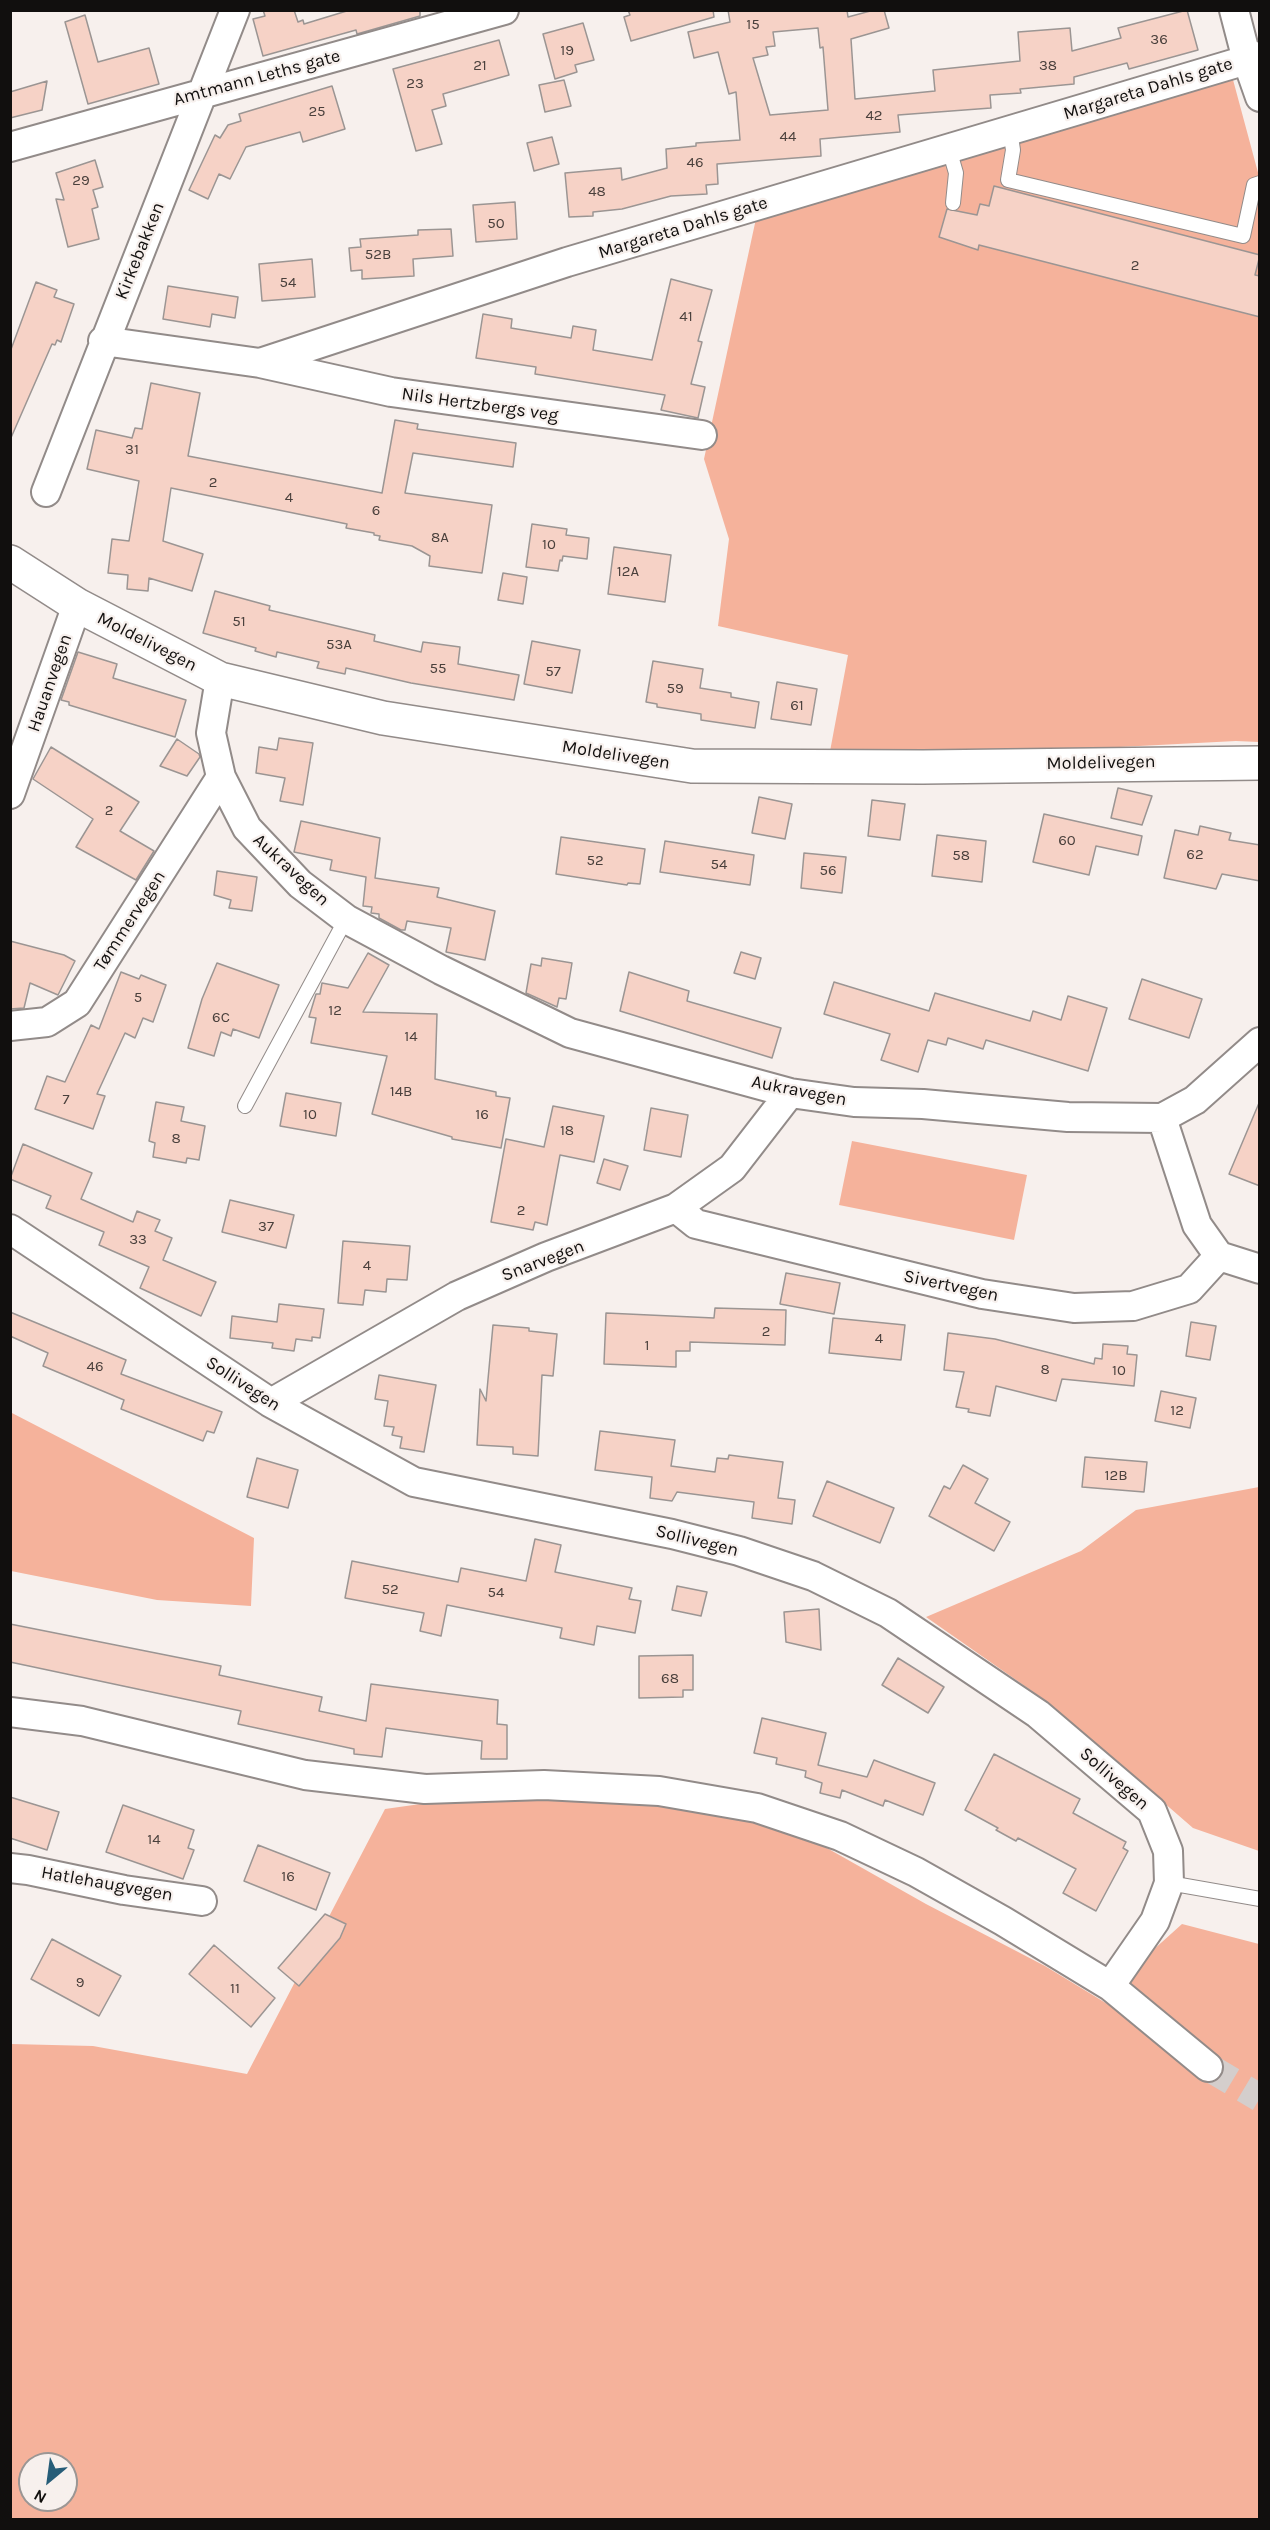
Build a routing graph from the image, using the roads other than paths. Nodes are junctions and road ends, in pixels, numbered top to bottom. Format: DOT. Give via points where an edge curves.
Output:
graph roads {
  1 [pos="235,10"];
  2 [pos="504,10"];
  3 [pos="1234,10"];
  4 [pos="1253,58"];
  5 [pos="204,93"];
  6 [pos="1260,97"];
  7 [pos="1010,130"];
  8 [pos="10,147"];
  9 [pos="949,149"];
  10 [pos="1260,183"];
  11 [pos="953,203"];
  12 [pos="103,341"];
  13 [pos="260,363"];
  14 [pos="702,435"];
  15 [pos="46,492"];
  16 [pos="10,562"];
  17 [pos="77,605"];
  18 [pos="220,679"];
  19 [pos="1260,763"];
  20 [pos="220,777"];
  21 [pos="10,794"];
  22 [pos="346,919"];
  23 [pos="10,1026"];
  24 [pos="1260,1042"];
  25 [pos="790,1093"];
  26 [pos="245,1106"];
  27 [pos="1162,1118"];
  28 [pos="676,1208"];
  29 [pos="10,1229"];
  30 [pos="1220,1256"];
  31 [pos="1260,1269"];
  32 [pos="272,1403"];
  33 [pos="10,1712"];
  34 [pos="10,1868"];
  35 [pos="1169,1883"];
  36 [pos="1260,1899"];
  37 [pos="202,1901"];
  38 [pos="1110,1986"];
  39 [pos="1208,2067"];
  1 -- 5 [label="street, Kirkebakken"];
  2 -- 5 [label="street, Amtmann Leths gate"];
  3 -- 4 [label="street"];
  4 -- 6 [label="street"];
  4 -- 7 [label="street, Margareta Dahls gate"];
  5 -- 8 [label="street, Amtmann Leths gate"];
  5 -- 12 [label="street, Kirkebakken"];
  7 -- 9 [label="street, Margareta Dahls gate"];
  7 -- 10 [label="lane" via="1014,150 1008,180 1244,236 1254,185"];
  9 -- 11 [label="lane" via="956,173"];
  9 -- 13 [label="street, Margareta Dahls gate" via="567,262"];
  12 -- 13 [label="street, Margareta Dahls gate"];
  12 -- 15 [label="street, Kirkebakken"];
  13 -- 14 [label="street, Nils Hertzbergs veg" via="392,392"];
  16 -- 17 [label="main road, Moldelivegen"];
  17 -- 18 [label="main road, Moldelivegen"];
  17 -- 21 [label="street, Hauanvegen"];
  18 -- 19 [label="main road, Moldelivegen" via="382,718 692,766"];
  18 -- 20 [label="street, Aukravegen" via="211,733"];
  20 -- 22 [label="street, Aukravegen" via="247,828 300,884"];
  20 -- 23 [label="street, Tømmervegen" via="77,1003 47,1022"];
  22 -- 25 [label="street, Aukravegen" via="570,1033"];
  22 -- 26 [label="lane, Aukravegen"];
  24 -- 27 [label="street, Aukravegen" via="1195,1100"];
  25 -- 27 [label="street, Aukravegen" via="854,1102 1068,1117"];
  25 -- 28 [label="street, Snarvegen" via="732,1168"];
  27 -- 30 [label="street" via="1197,1225"];
  28 -- 30 [label="street, Sivertvegen" via="696,1224 982,1294 1074,1308 1133,1306 1189,1289"];
  28 -- 32 [label="street, Snarvegen" via="546,1257 458,1296"];
  29 -- 32 [label="street, Sollivegen"];
  30 -- 31 [label="street"];
  32 -- 35 [label="street, Sollivegen" via="414,1482 739,1551 813,1576 888,1613 1038,1714 1152,1811 1168,1851"];
  33 -- 38 [label="street" via="82,1721 305,1776 425,1789 544,1785 660,1791 757,1808 840,1836 916,1872"];
  34 -- 37 [label="street, Hatlehaugvegen"];
  35 -- 36 [label="lane"];
  35 -- 38 [label="street, Sollivegen" via="1155,1921"];
  38 -- 39 [label="street"];
}
